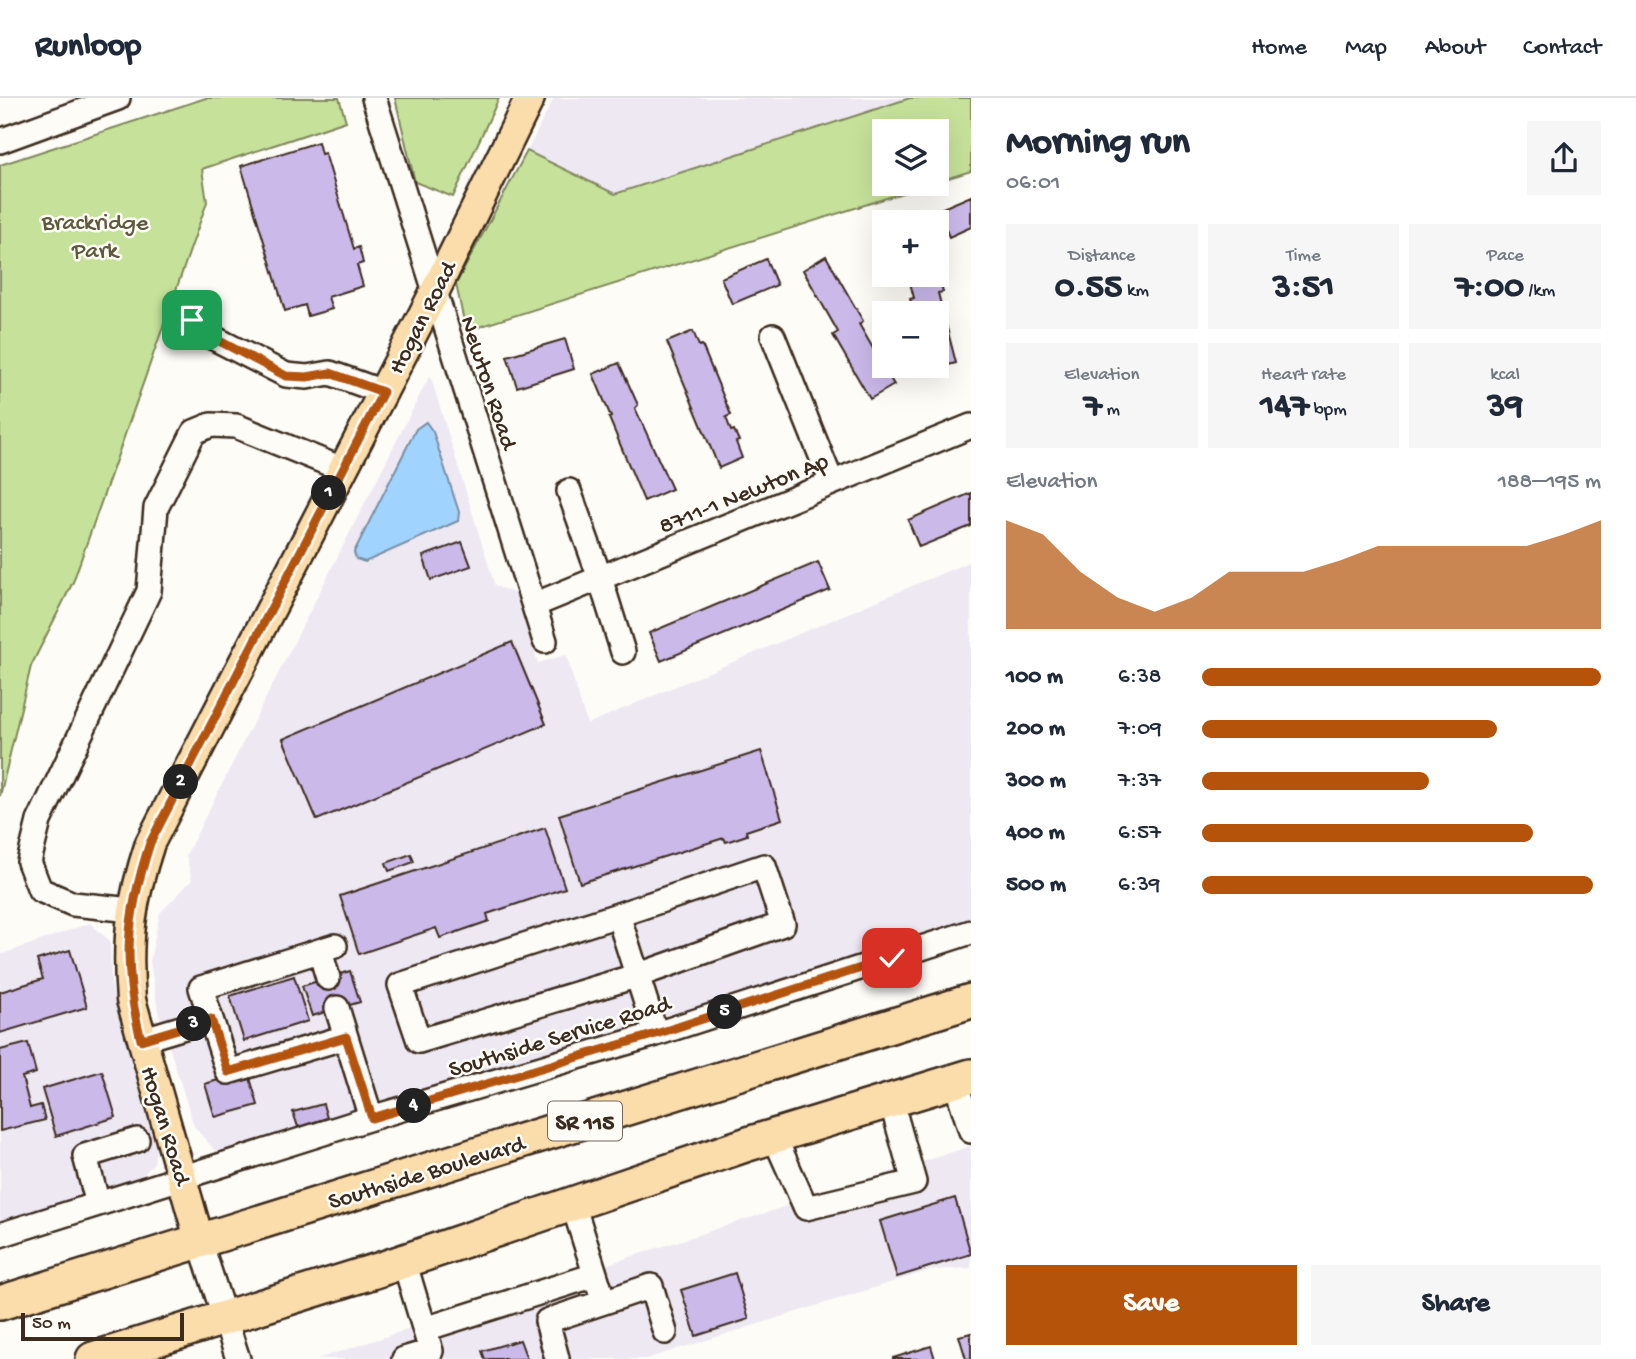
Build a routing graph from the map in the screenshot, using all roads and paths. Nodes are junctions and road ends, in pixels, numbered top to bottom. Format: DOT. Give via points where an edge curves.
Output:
graph roads {
  1 [pos="118,98"];
  2 [pos="374,98"];
  3 [pos="530,98"];
  4 [pos="0,141"];
  5 [pos="434,293"];
  6 [pos="192,320"];
  7 [pos="773,336"];
  8 [pos="383,392"];
  9 [pos="971,426"];
  10 [pos="342,469"];
  11 [pos="832,484"];
  12 [pos="569,491"];
  13 [pos="600,578"];
  14 [pos="534,605"];
  15 [pos="545,641"];
  16 [pos="623,652"];
  17 [pos="132,910"];
  18 [pos="618,915"];
  19 [pos="971,932"];
  20 [pos="639,975"];
  21 [pos="328,978"];
  22 [pos="971,1001"];
  23 [pos="338,1008"];
  24 [pos="211,1019"];
  25 [pos="656,1034"];
  26 [pos="346,1037"];
  27 [pos="141,1040"];
  28 [pos="963,1079"];
  29 [pos="891,1101"];
  30 [pos="372,1118"];
  31 [pos="971,1131"];
  32 [pos="774,1136"];
  33 [pos="137,1140"];
  34 [pos="183,1178"];
  35 [pos="98,1204"];
  36 [pos="573,1204"];
  37 [pos="0,1235"];
  38 [pos="200,1242"];
  39 [pos="404,1261"];
  40 [pos="595,1275"];
  41 [pos="604,1301"];
  42 [pos="0,1303"];
  43 [pos="225,1318"];
  44 [pos="425,1329"];
  45 [pos="665,1332"];
  46 [pos="101,1358"];
  47 [pos="238,1359"];
  48 [pos="404,1359"];
  49 [pos="558,1359"];
  1 -- 4 [label="street"];
  2 -- 5 [label="street, Newton Road"];
  3 -- 5 [label="main road, Hogan Road"];
  5 -- 8 [label="main road, Hogan Road"];
  5 -- 14 [label="street, Newton Road"];
  6 -- 8 [label="street" via="206,334 286,376 330,373"];
  7 -- 11 [label="street"];
  8 -- 10 [label="main road, Hogan Road"];
  9 -- 11 [label="street, 8711-1 Newton Ap"];
  10 -- 17 [label="main road, Hogan Road" via="150,843"];
  10 -- 17 [label="street" via="236,426 211,425 194,432 156,508 149,592 39,821 29,862 40,890 73,904"];
  11 -- 13 [label="street, 8711-1 Newton Ap"];
  12 -- 13 [label="street"];
  13 -- 14 [label="street, 8711-1 Newton Ap"];
  13 -- 16 [label="street"];
  14 -- 15 [label="street, Newton Road"];
  17 -- 27 [label="main road, Hogan Road" via="128,966"];
  18 -- 20 [label="street"];
  18 -- 20 [label="street" via="764,866 768,877 783,924"];
  18 -- 20 [label="street" via="400,985 419,1041"];
  19 -- 25 [label="street, Southside Service Road"];
  20 -- 25 [label="street"];
  21 -- 24 [label="street" via="327,949 201,988"];
  22 -- 38 [label="highway, Southside Boulevard / SR 115"];
  23 -- 26 [label="street"];
  24 -- 26 [label="street" via="228,1072"];
  24 -- 27 [label="street"];
  25 -- 30 [label="street, Southside Service Road"];
  26 -- 30 [label="street"];
  27 -- 34 [label="main road, Hogan Road"];
  28 -- 29 [label="highway"];
  28 -- 31 [label="street"];
  29 -- 32 [label="highway"];
  29 -- 32 [label="street" via="914,1182 806,1208"];
  30 -- 34 [label="street, Southside Service Road"];
  32 -- 36 [label="highway"];
  33 -- 35 [label="street" via="85,1156"];
  34 -- 35 [label="street, Southside Service Road"];
  34 -- 38 [label="main road, Hogan Road"];
  35 -- 37 [label="street, Southside Service Road"];
  36 -- 39 [label="highway"];
  36 -- 40 [label="street"];
  38 -- 42 [label="highway, Southside Boulevard / SR 115"];
  38 -- 43 [label="street, Hogan Road"];
  39 -- 43 [label="highway"];
  39 -- 44 [label="street"];
  40 -- 41 [label="street"];
  40 -- 44 [label="street"];
  41 -- 45 [label="street" via="651,1286"];
  41 -- 49 [label="street" via="547,1321"];
  43 -- 46 [label="highway"];
  43 -- 47 [label="street, Hogan Road"];
  44 -- 48 [label="street" via="431,1351"];
}
